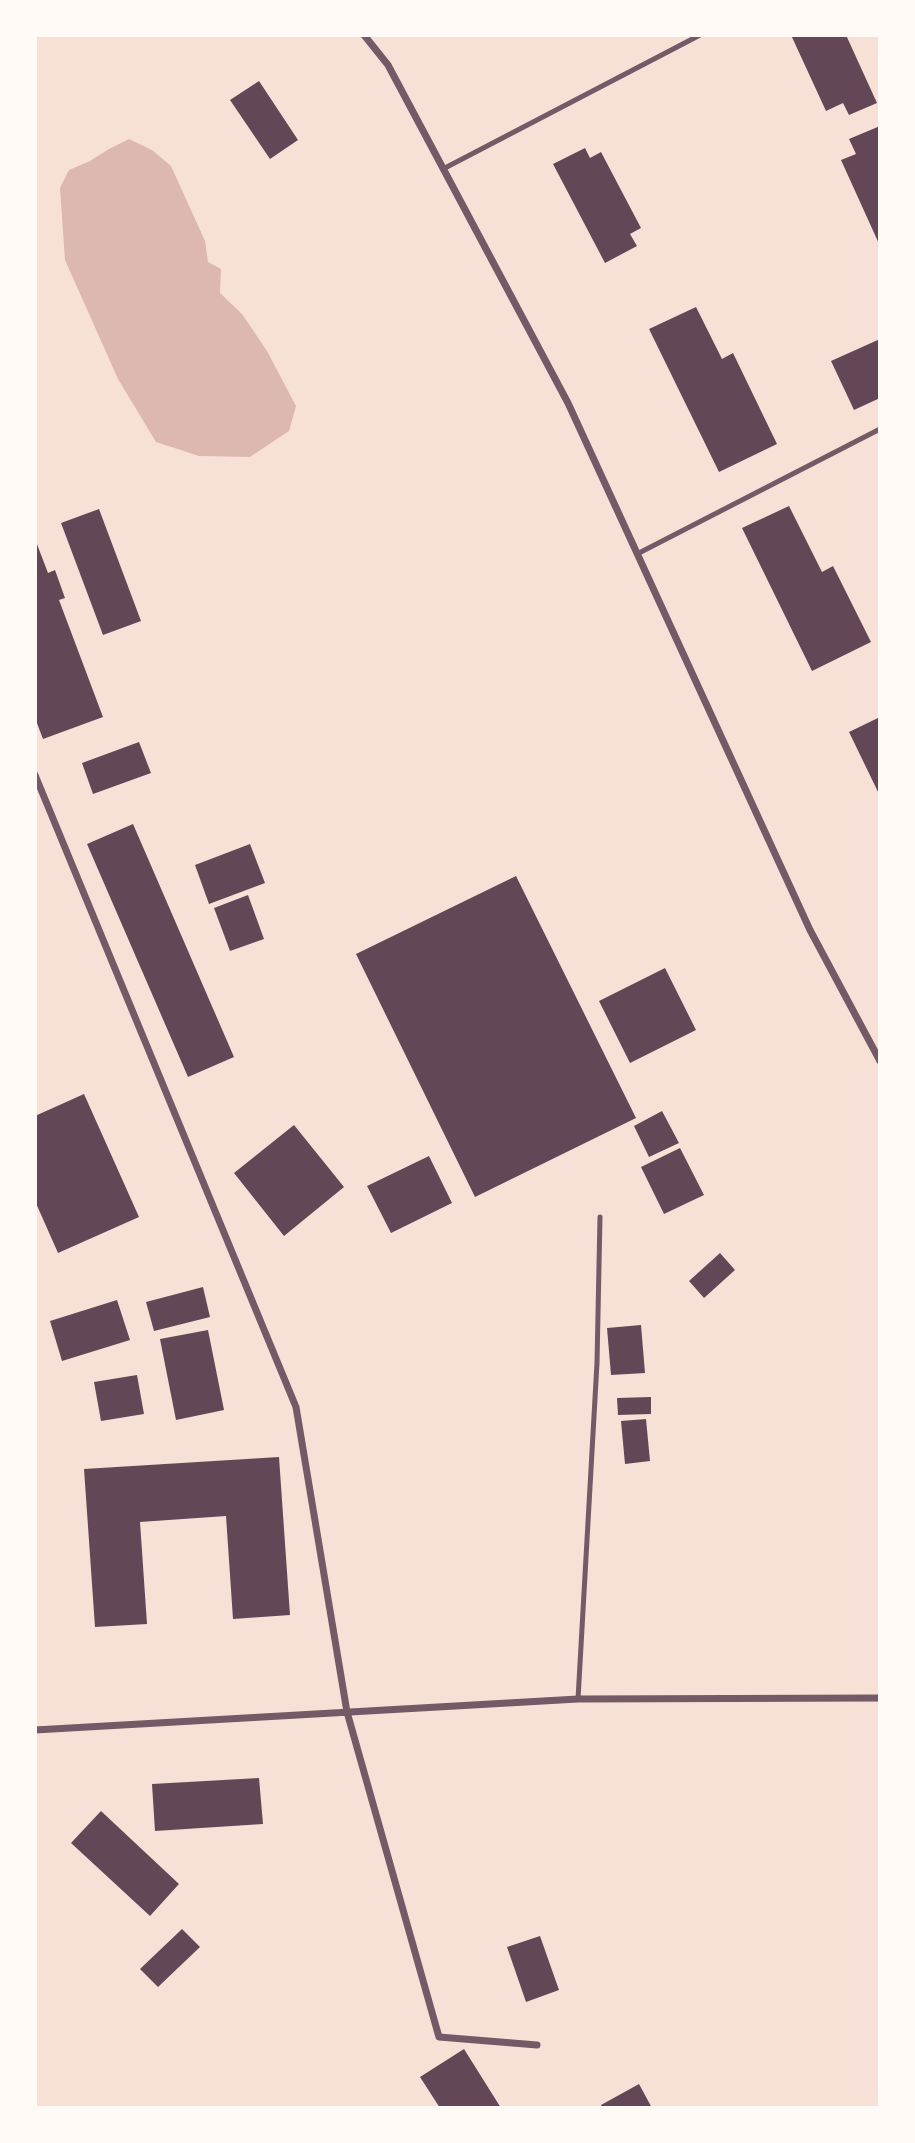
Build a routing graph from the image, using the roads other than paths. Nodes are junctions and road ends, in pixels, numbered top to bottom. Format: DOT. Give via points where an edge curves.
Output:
graph roads {
  1 [pos="364,35"];
  2 [pos="700,35"];
  3 [pos="443,169"];
  4 [pos="880,429"];
  5 [pos="637,554"];
  6 [pos="35,775"];
  7 [pos="880,1061"];
  8 [pos="600,1217"];
  9 [pos="880,1698"];
  10 [pos="578,1699"];
  11 [pos="347,1712"];
  12 [pos="35,1730"];
  13 [pos="537,2045"];
  1 -- 3 [label="street" via="388,65"];
  2 -- 3 [label="lane"];
  3 -- 5 [label="street" via="568,403"];
  4 -- 5 [label="lane"];
  5 -- 7 [label="street" via="810,930"];
  6 -- 11 [label="street" via="296,1407"];
  8 -- 10 [label="lane" via="597,1363"];
  9 -- 10 [label="street"];
  10 -- 11 [label="street"];
  11 -- 12 [label="street"];
  11 -- 13 [label="street" via="439,2038"];
}
